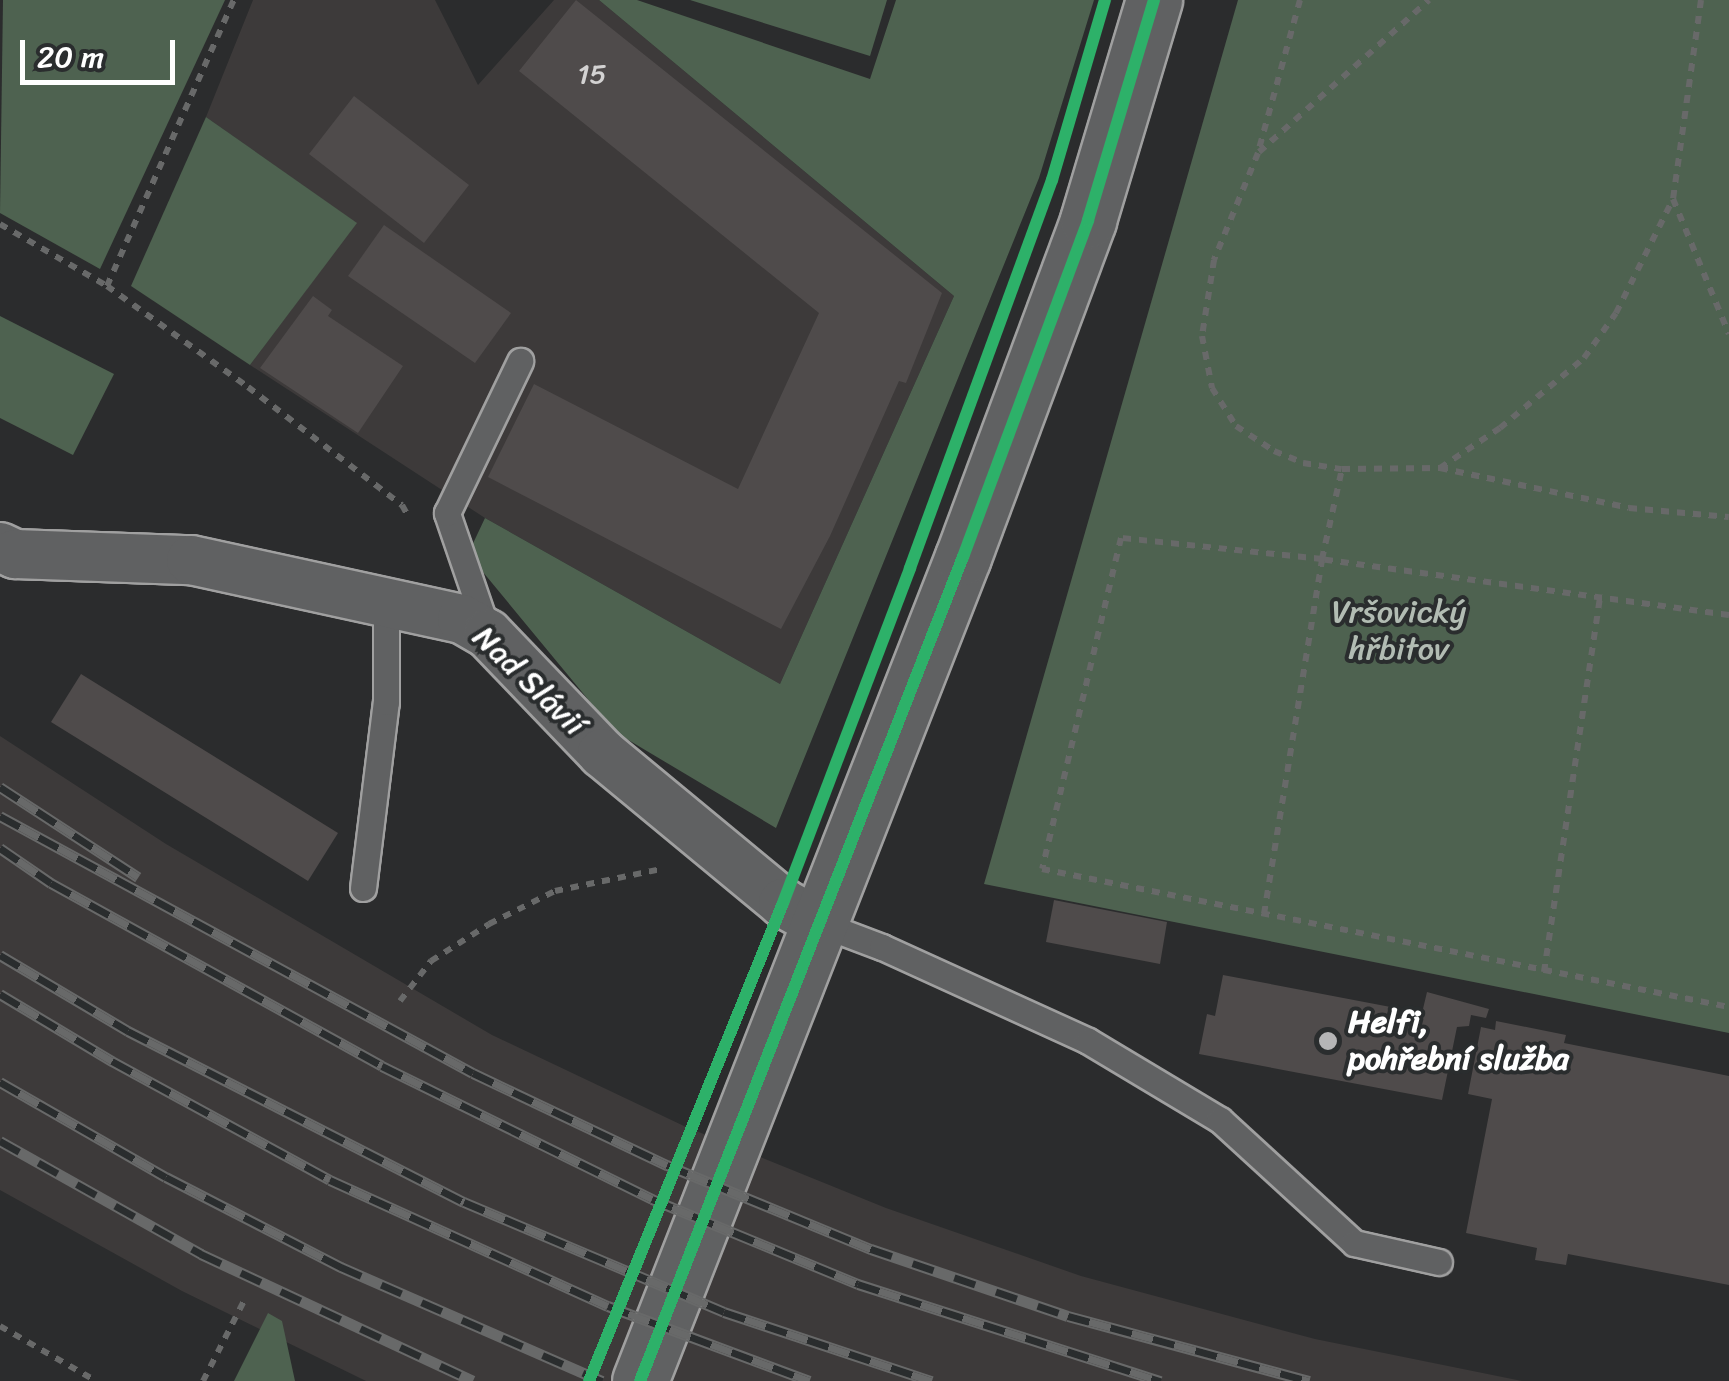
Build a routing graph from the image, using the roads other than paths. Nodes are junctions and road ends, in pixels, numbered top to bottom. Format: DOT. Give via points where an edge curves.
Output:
graph roads {
  1 [pos="1154,0"];
  2 [pos="520,360"];
  3 [pos="0,547"];
  4 [pos="386,599"];
  5 [pos="488,634"];
  6 [pos="364,888"];
  7 [pos="822,924"];
  8 [pos="1439,1262"];
  9 [pos="640,1381"];
  1 -- 7 [label="main road" via="1088,220"];
  2 -- 5 [label="lane" via="447,513"];
  3 -- 4 [label="street, Nad Slávií" via="15,554 190,560"];
  4 -- 5 [label="street, Nad Slávií" via="462,619"];
  4 -- 6 [label="lane" via="386,702"];
  5 -- 7 [label="street, Nad Slávií" via="602,753 783,903"];
  7 -- 8 [label="lane" via="1088,1041 1220,1120 1354,1243"];
  7 -- 9 [label="main road"];
}
